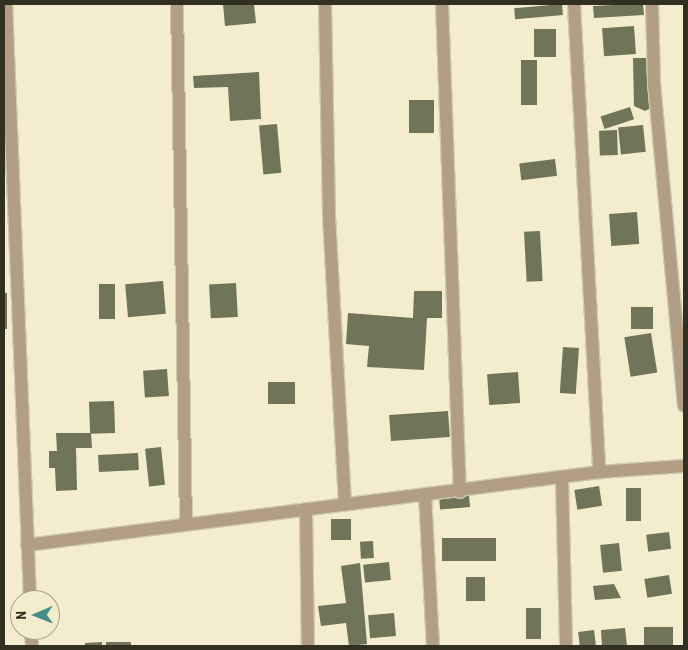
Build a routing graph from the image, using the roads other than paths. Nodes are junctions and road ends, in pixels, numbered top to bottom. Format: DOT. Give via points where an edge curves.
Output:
graph roads {
  1 [pos="6,4"];
  2 [pos="177,4"];
  3 [pos="325,4"];
  4 [pos="442,4"];
  5 [pos="574,4"];
  6 [pos="652,4"];
  7 [pos="684,406"];
  8 [pos="684,466"];
  9 [pos="599,472"];
  10 [pos="562,480"];
  11 [pos="460,492"];
  12 [pos="424,494"];
  13 [pos="345,504"];
  14 [pos="306,509"];
  15 [pos="186,523"];
  16 [pos="27,545"];
  17 [pos="29,590"];
  18 [pos="308,646"];
  19 [pos="433,646"];
  20 [pos="566,646"];
  1 -- 16 [label="street"];
  2 -- 15 [label="street"];
  3 -- 13 [label="street" via="330,216"];
  4 -- 11 [label="street"];
  5 -- 9 [label="street"];
  6 -- 7 [label="street" via="654,83"];
  8 -- 9 [label="street"];
  9 -- 10 [label="street"];
  10 -- 11 [label="street"];
  10 -- 20 [label="street"];
  11 -- 12 [label="street"];
  12 -- 13 [label="street"];
  12 -- 19 [label="street"];
  13 -- 14 [label="street"];
  14 -- 15 [label="street"];
  14 -- 18 [label="street"];
  15 -- 16 [label="street"];
  16 -- 17 [label="street"];
}
